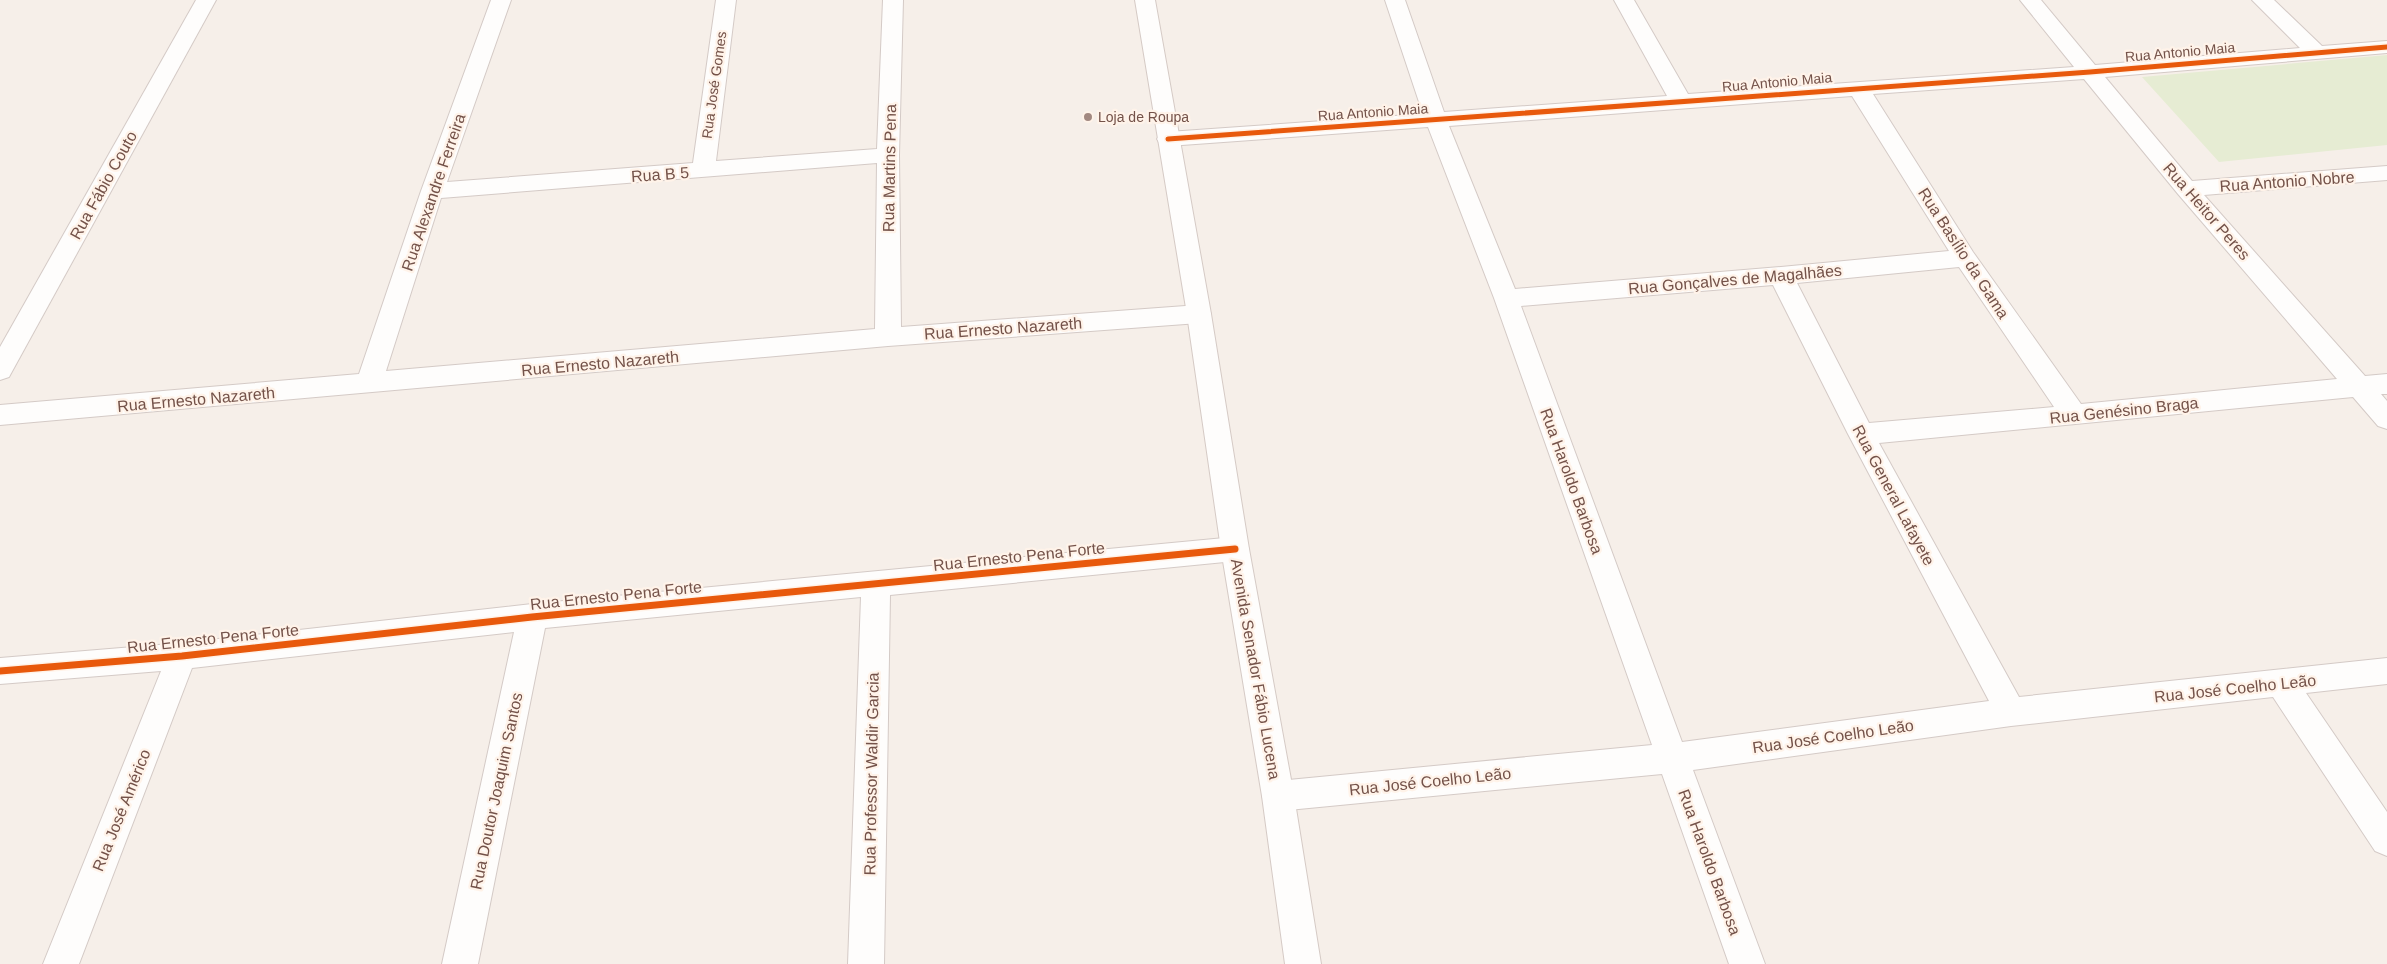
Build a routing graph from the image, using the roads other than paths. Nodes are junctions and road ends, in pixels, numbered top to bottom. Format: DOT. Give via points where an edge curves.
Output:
graph roads {
  1 [pos="206,0"];
  2 [pos="501,0"];
  3 [pos="726,0"];
  4 [pos="893,0"];
  5 [pos="1145,0"];
  6 [pos="1395,0"];
  7 [pos="1624,0"];
  8 [pos="2030,0"];
  9 [pos="2262,0"];
  10 [pos="2387,47"];
  11 [pos="2317,53"];
  12 [pos="2090,72"];
  13 [pos="1858,88"];
  14 [pos="1682,102"];
  15 [pos="1436,120"];
  16 [pos="1168,139"];
  17 [pos="888,155"];
  18 [pos="702,171"];
  19 [pos="2387,173"];
  20 [pos="2186,188"];
  21 [pos="432,191"];
  22 [pos="1964,258"];
  23 [pos="1781,276"];
  24 [pos="1506,298"];
  25 [pos="1199,314"];
  26 [pos="888,337"];
  27 [pos="0,370"];
  28 [pos="369,384"];
  29 [pos="2387,384"];
  30 [pos="2360,387"];
  31 [pos="0,415"];
  32 [pos="2074,415"];
  33 [pos="2387,420"];
  34 [pos="1861,434"];
  35 [pos="1235,549"];
  36 [pos="876,584"];
  37 [pos="532,617"];
  38 [pos="182,656"];
  39 [pos="2387,671"];
  40 [pos="0,672"];
  41 [pos="2281,683"];
  42 [pos="2012,712"];
  43 [pos="1672,758"];
  44 [pos="1278,796"];
  45 [pos="2387,840"];
  46 [pos="60,964"];
  47 [pos="460,964"];
  48 [pos="866,964"];
  49 [pos="1303,964"];
  50 [pos="1746,964"];
  1 -- 27 [label="street, Rua Fábio Couto"];
  2 -- 21 [label="street, Rua Alexandre Ferreira"];
  3 -- 18 [label="street, Rua José Gomes"];
  4 -- 17 [label="street, Rua Martins Pena"];
  5 -- 16 [label="street, Avenida Senador Fábio Lucena"];
  6 -- 15 [label="street, Rua Haroldo Barbosa"];
  7 -- 14 [label="street"];
  8 -- 12 [label="street, Rua Heitor Peres"];
  9 -- 11 [label="street"];
  10 -- 11 [label="street, Rua Antonio Maia"];
  11 -- 12 [label="street, Rua Antonio Maia"];
  12 -- 13 [label="street, Rua Antonio Maia"];
  12 -- 20 [label="street, Rua Heitor Peres"];
  13 -- 14 [label="street, Rua Antonio Maia"];
  13 -- 22 [label="street, Rua Basílio da Gama"];
  14 -- 15 [label="street, Rua Antonio Maia"];
  15 -- 16 [label="street, Rua Antonio Maia"];
  15 -- 24 [label="street, Rua Haroldo Barbosa"];
  16 -- 25 [label="street, Avenida Senador Fábio Lucena"];
  17 -- 18 [label="street, Rua B 5"];
  17 -- 26 [label="street, Rua Martins Pena"];
  18 -- 21 [label="street, Rua B 5"];
  19 -- 20 [label="street, Rua Antonio Nobre"];
  20 -- 30 [label="street, Rua Heitor Peres"];
  21 -- 28 [label="street, Rua Alexandre Ferreira"];
  22 -- 23 [label="street, Rua Gonçalves de Magalhães"];
  22 -- 32 [label="street, Rua Basílio da Gama"];
  23 -- 24 [label="street, Rua Gonçalves de Magalhães"];
  23 -- 34 [label="street, Rua General Lafayete"];
  24 -- 43 [label="street, Rua Haroldo Barbosa"];
  25 -- 26 [label="street, Rua Ernesto Nazareth"];
  25 -- 35 [label="street, Avenida Senador Fábio Lucena"];
  26 -- 28 [label="street, Rua Ernesto Nazareth"];
  28 -- 31 [label="street, Rua Ernesto Nazareth"];
  29 -- 30 [label="street, Rua Genésino Braga"];
  30 -- 32 [label="street, Rua Genésino Braga"];
  30 -- 33 [label="street, Rua Heitor Peres"];
  32 -- 34 [label="street, Rua Genésino Braga"];
  34 -- 42 [label="street, Rua General Lafayete"];
  35 -- 36 [label="street, Rua Ernesto Pena Forte"];
  35 -- 44 [label="street, Avenida Senador Fábio Lucena"];
  36 -- 37 [label="street, Rua Ernesto Pena Forte"];
  36 -- 48 [label="street, Rua Professor Waldir Garcia"];
  37 -- 38 [label="street, Rua Ernesto Pena Forte"];
  37 -- 47 [label="street, Rua Doutor Joaquim Santos"];
  38 -- 40 [label="street, Rua Ernesto Pena Forte"];
  38 -- 46 [label="street, Rua José Américo"];
  39 -- 41 [label="street, Rua José Coelho Leão"];
  41 -- 42 [label="street, Rua José Coelho Leão"];
  41 -- 45 [label="street"];
  42 -- 43 [label="street, Rua José Coelho Leão"];
  43 -- 44 [label="street, Rua José Coelho Leão"];
  43 -- 50 [label="street, Rua Haroldo Barbosa"];
  44 -- 49 [label="street, Avenida Senador Fábio Lucena"];
}
